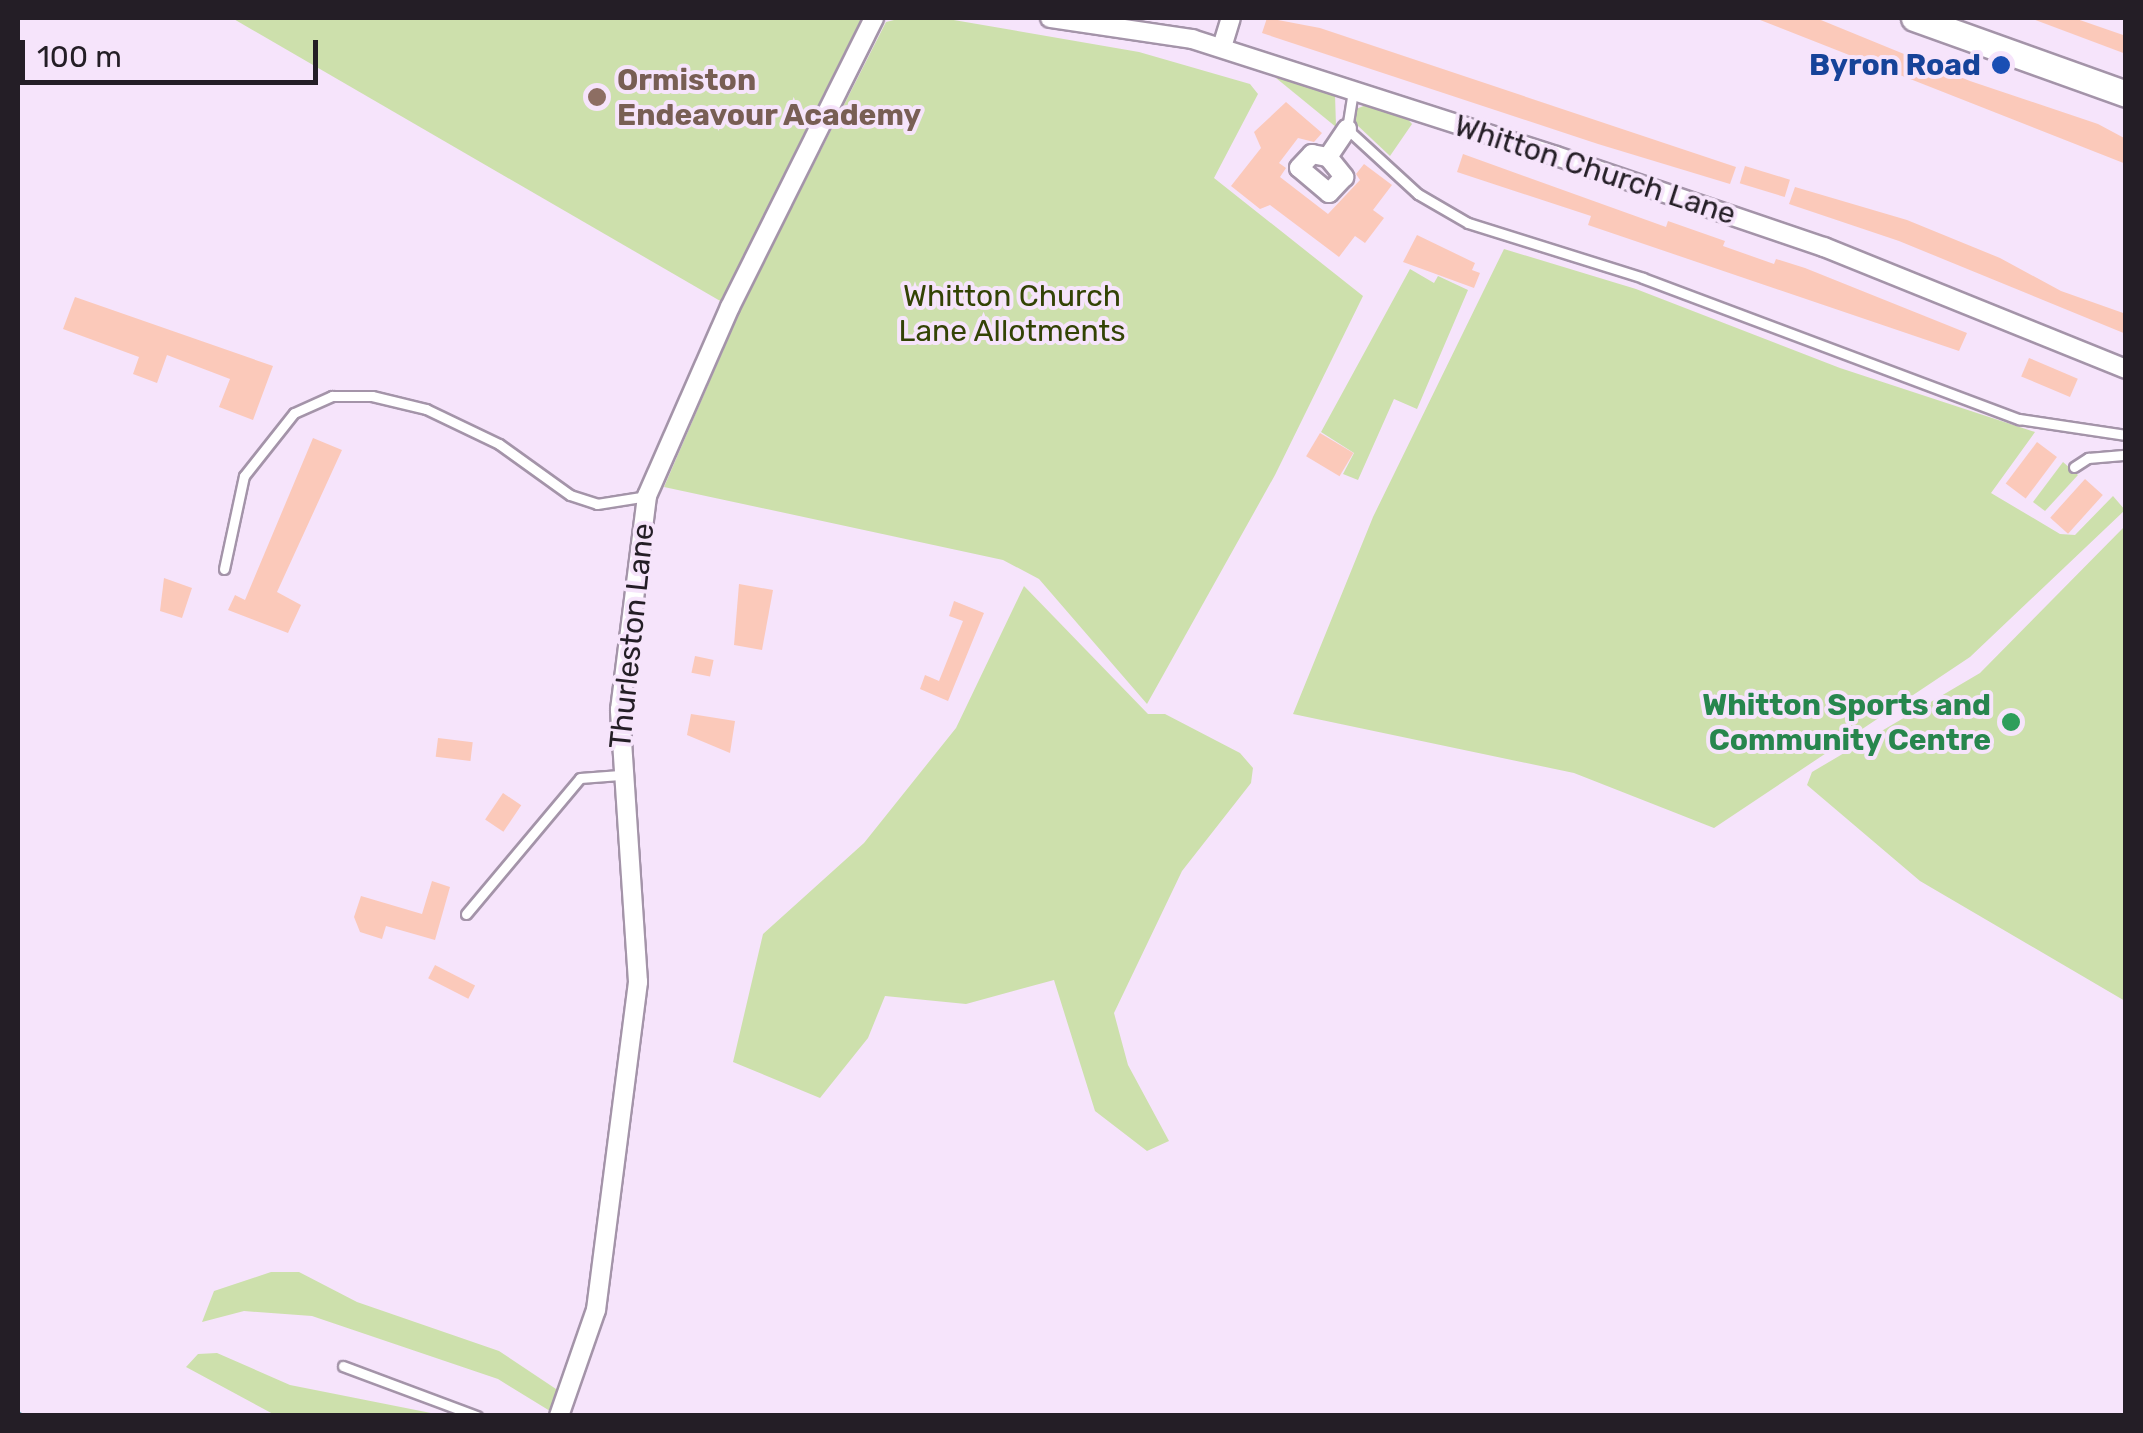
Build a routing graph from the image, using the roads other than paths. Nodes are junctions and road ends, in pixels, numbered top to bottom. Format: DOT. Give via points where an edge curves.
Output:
graph roads {
  1 [pos="874,18"];
  2 [pos="1050,18"];
  3 [pos="1231,18"];
  4 [pos="1914,18"];
  5 [pos="1222,48"];
  6 [pos="1353,91"];
  7 [pos="2126,94"];
  8 [pos="1348,129"];
  9 [pos="1328,157"];
  10 [pos="2126,370"];
  11 [pos="2126,435"];
  12 [pos="2126,455"];
  13 [pos="2074,467"];
  14 [pos="647,496"];
  15 [pos="224,569"];
  16 [pos="620,775"];
  17 [pos="466,914"];
  18 [pos="344,1366"];
  19 [pos="477,1416"];
  20 [pos="559,1416"];
  1 -- 14 [label="street, Thurleston Lane" via="715,340"];
  2 -- 5 [label="street, Whitton Church Lane"];
  3 -- 5 [label="street"];
  4 -- 7 [label="street"];
  5 -- 6 [label="street, Whitton Church Lane"];
  6 -- 8 [label="lane"];
  6 -- 10 [label="street, Whitton Church Lane" via="1824,247"];
  8 -- 9 [label="street"];
  8 -- 11 [label="lane" via="1418,194 1468,224 1643,278 2019,419"];
  12 -- 13 [label="lane" via="2088,458"];
  14 -- 15 [label="lane" via="618,504 584,499 549,483 499,444 426,409 372,396 332,396 294,413 244,476"];
  14 -- 16 [label="street, Thurleston Lane" via="620,710"];
  16 -- 17 [label="lane" via="580,778"];
  16 -- 20 [label="street, Thurleston Lane" via="638,982 596,1310"];
  18 -- 19 [label="lane"];
}
